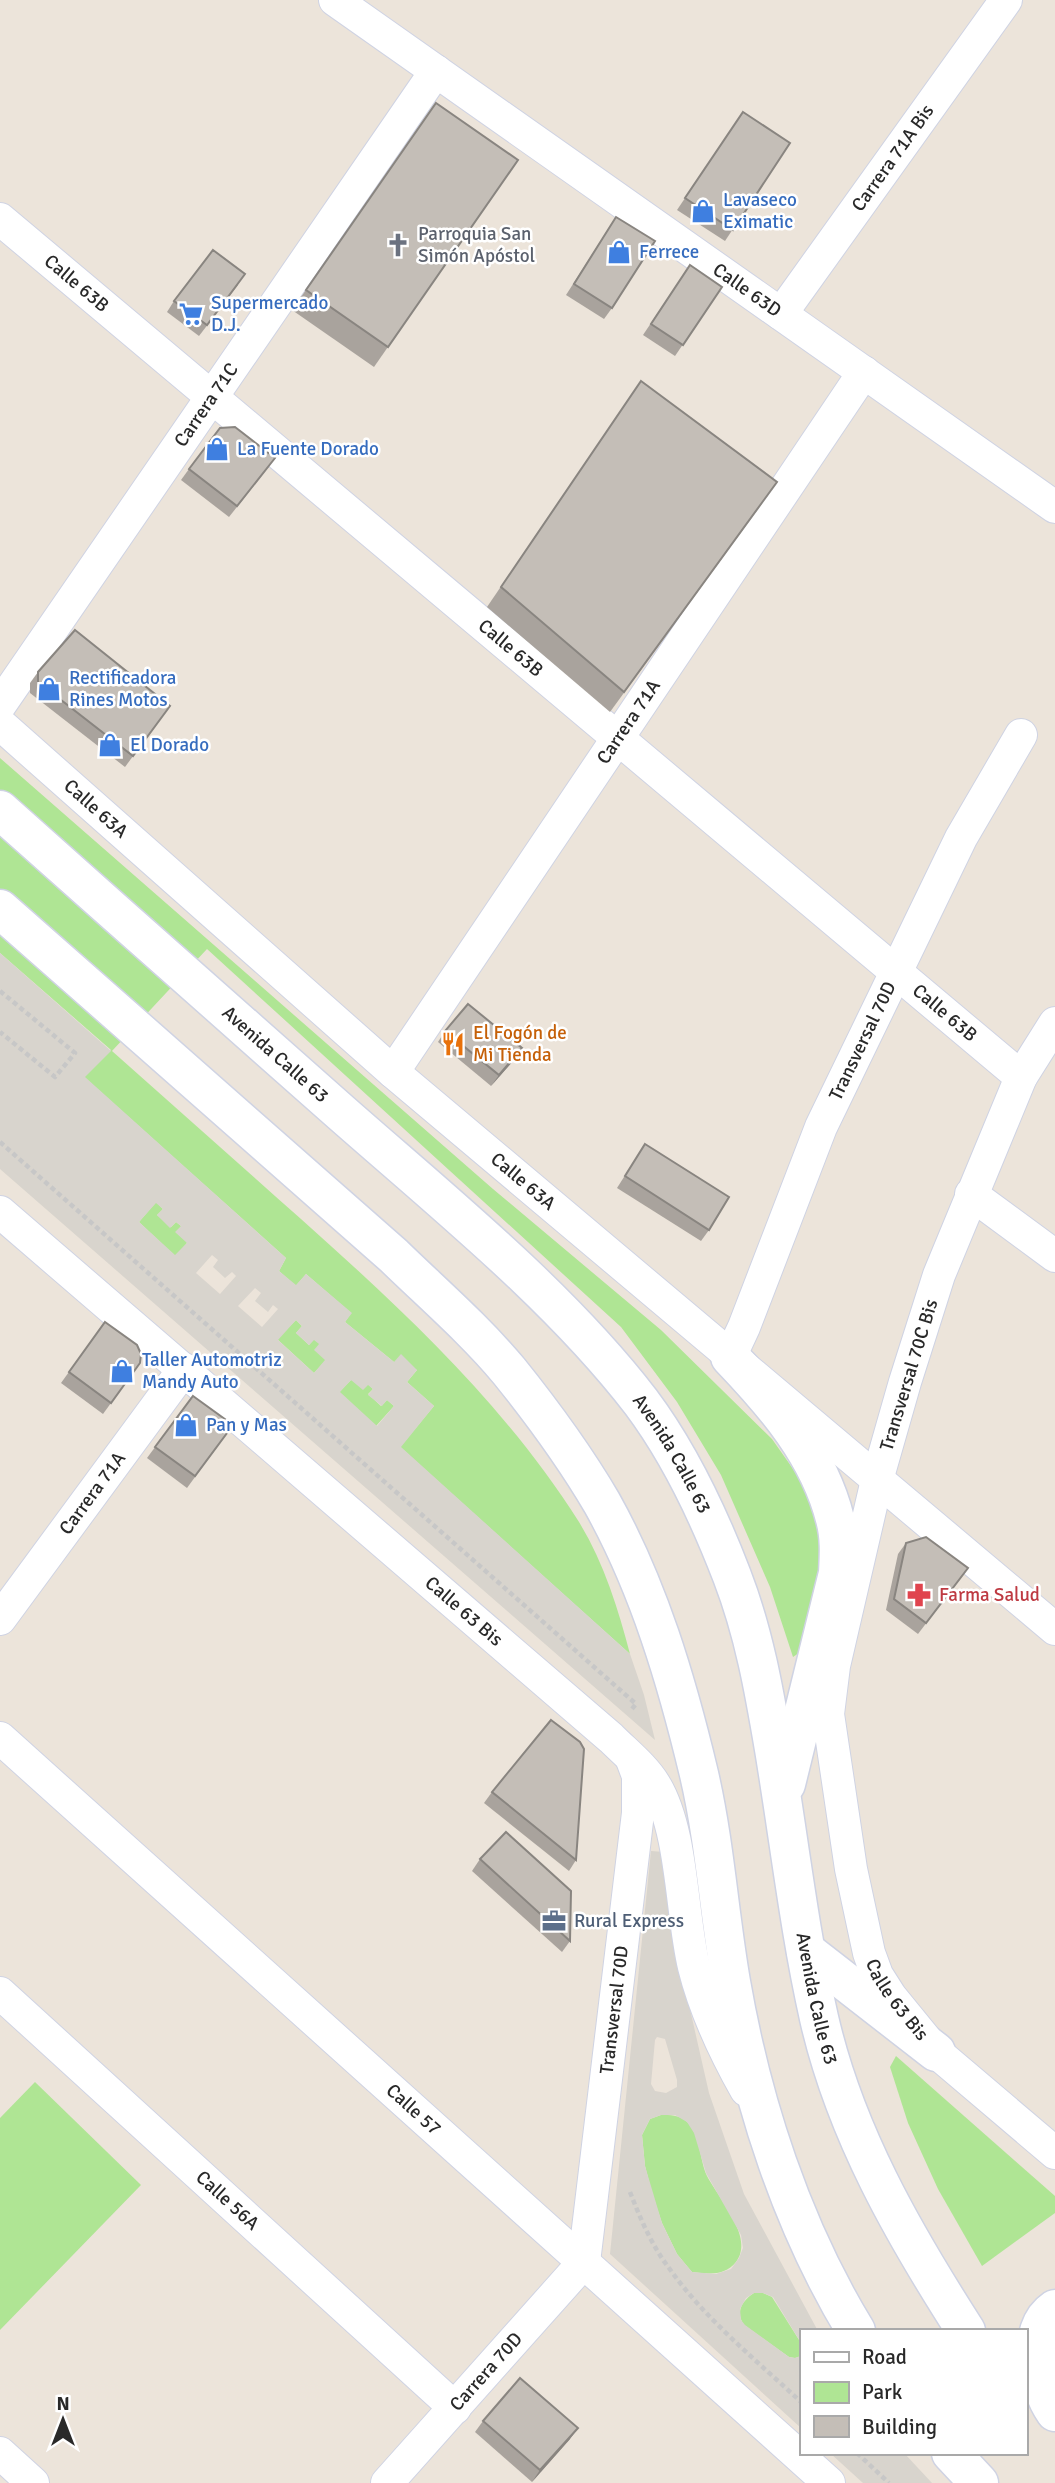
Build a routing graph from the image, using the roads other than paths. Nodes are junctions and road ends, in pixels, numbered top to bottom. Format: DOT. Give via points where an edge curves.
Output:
graph roads {
  1 [pos="1006,0"];
  2 [pos="345,3"];
  3 [pos="436,71"];
  4 [pos="0,219"];
  5 [pos="781,314"];
  6 [pos="864,372"];
  7 [pos="211,397"];
  8 [pos="1055,507"];
  9 [pos="0,705"];
  10 [pos="0,724"];
  11 [pos="1021,735"];
  12 [pos="618,738"];
  13 [pos="0,810"];
  14 [pos="0,909"];
  15 [pos="895,971"];
  16 [pos="1055,1023"];
  17 [pos="393,1072"];
  18 [pos="1021,1076"];
  19 [pos="971,1194"];
  20 [pos="0,1212"];
  21 [pos="1055,1256"];
  22 [pos="730,1357"];
  23 [pos="184,1369"];
  24 [pos="877,1480"];
  25 [pos="0,1619"];
  26 [pos="1055,1629"];
  27 [pos="0,1738"];
  28 [pos="832,1748"];
  29 [pos="632,1758"];
  30 [pos="782,1800"];
  31 [pos="806,1951"];
  32 [pos="0,1993"];
  33 [pos="936,2052"];
  34 [pos="763,2119"];
  35 [pos="1055,2153"];
  36 [pos="583,2262"];
  37 [pos="1055,2309"];
  38 [pos="855,2329"];
  39 [pos="965,2329"];
  40 [pos="455,2408"];
  41 [pos="1027,2411"];
  42 [pos="1055,2412"];
  43 [pos="1055,2440"];
  44 [pos="0,2454"];
  45 [pos="953,2455"];
  46 [pos="33,2483"];
  47 [pos="387,2483"];
  48 [pos="829,2483"];
  49 [pos="979,2483"];
  1 -- 5 [label="street, Carrera 71A Bis"];
  2 -- 3 [label="street, Calle 63D"];
  3 -- 5 [label="street, Calle 63D"];
  3 -- 7 [label="street, Carrera 71C"];
  4 -- 7 [label="street, Calle 63B"];
  5 -- 6 [label="street, Calle 63D"];
  6 -- 8 [label="street, Calle 63D"];
  6 -- 12 [label="street, Carrera 71A"];
  7 -- 9 [label="street, Carrera 71C"];
  7 -- 12 [label="street, Calle 63B"];
  10 -- 17 [label="street, Calle 63A"];
  11 -- 15 [label="street, Transversal 70D" via="961,838"];
  12 -- 15 [label="street, Calle 63B"];
  12 -- 17 [label="street, Carrera 71A"];
  13 -- 30 [label="main road, Avenida Calle 63" via="504,1257 609,1363 644,1406 710,1522 752,1633"];
  14 -- 34 [label="main road" via="394,1256 507,1369 602,1504 663,1644 699,1776 733,1991"];
  15 -- 18 [label="street, Calle 63B"];
  15 -- 22 [label="street, Transversal 70D" via="821,1127"];
  16 -- 18 [label="street, Transversal 70C Bis"];
  17 -- 22 [label="street, Calle 63A"];
  18 -- 19 [label="street, Transversal 70C Bis"];
  19 -- 21 [label="street"];
  19 -- 24 [label="street, Transversal 70C Bis" via="935,1289"];
  20 -- 23 [label="street, Calle 63 Bis"];
  22 -- 24 [label="street, Calle 63A"];
  22 -- 30 [label="main road" via="769,1398 806,1451 824,1486 839,1546 834,1594"];
  23 -- 25 [label="street, Carrera 71A"];
  23 -- 29 [label="street, Calle 63 Bis"];
  24 -- 26 [label="street, Calle 63A"];
  24 -- 28 [label="street, Transversal 70C Bis" via="829,1693"];
  27 -- 36 [label="street, Calle 57"];
  28 -- 33 [label="street, Calle 63 Bis" via="872,1964 882,1984"];
  29 -- 34 [label="street, Calle 63 Bis" via="654,1784 670,1821 694,1966 705,2004 719,2041"];
  29 -- 36 [label="street, Transversal 70D" via="638,1776 638,1814"];
  30 -- 31 [label="main road, Avenida Calle 63"];
  31 -- 33 [label="main road"];
  31 -- 39 [label="main road, Avenida Calle 63" via="823,2032 858,2136 887,2200"];
  32 -- 40 [label="street, Calle 56A"];
  33 -- 35 [label="street, Calle 63 Bis"];
  34 -- 38 [label="main road" via="802,2226 830,2289"];
  36 -- 40 [label="street, Carrera 70D"];
  36 -- 48 [label="street, Calle 57"];
  37 -- 42 [label="main road" via="1047,2314 1036,2344 1038,2374"];
  40 -- 47 [label="street, Carrera 70D"];
  41 -- 43 [label="main road"];
  44 -- 46 [label="street"];
  45 -- 49 [label="main road"];
}
